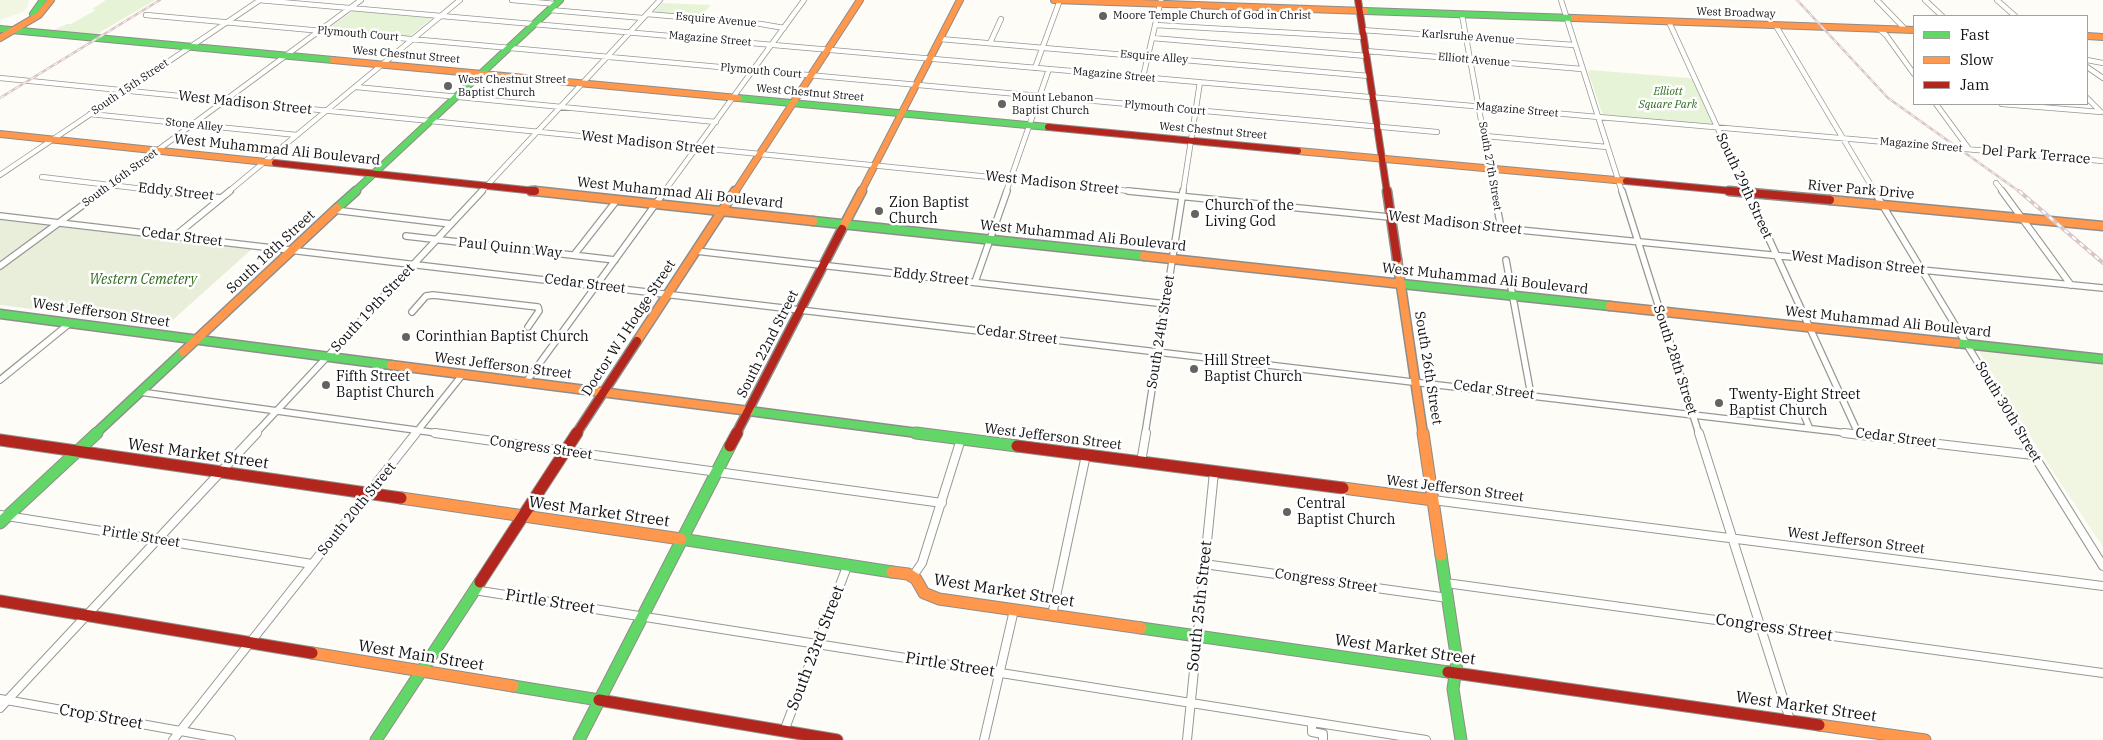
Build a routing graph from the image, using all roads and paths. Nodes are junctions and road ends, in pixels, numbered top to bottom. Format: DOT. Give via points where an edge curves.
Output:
graph roads {
  1 [pos="43,0"];
  2 [pos="51,0"];
  3 [pos="259,0"];
  4 [pos="360,0"];
  5 [pos="460,0"];
  6 [pos="512,0"];
  7 [pos="660,0"];
  8 [pos="804,0"];
  9 [pos="860,0"];
  10 [pos="960,0"];
  11 [pos="1054,0"];
  12 [pos="1060,0"];
  13 [pos="1358,0"];
  14 [pos="1561,0"];
  15 [pos="1877,0"];
  16 [pos="1925,0"];
  17 [pos="1997,0"];
  18 [pos="1160,2"];
  19 [pos="555,4"];
  20 [pos="350,8"];
  21 [pos="1359,11"];
  22 [pos="146,15"];
  23 [pos="1462,15"];
  24 [pos="1941,15"];
  25 [pos="2014,15"];
  26 [pos="441,16"];
  27 [pos="645,16"];
  28 [pos="1567,18"];
  29 [pos="1001,19"];
  30 [pos="227,22"];
  31 [pos="1669,22"];
  32 [pos="535,24"];
  33 [pos="1155,25"];
  34 [pos="1776,26"];
  35 [pos="784,28"];
  36 [pos="1879,29"];
  37 [pos="1910,30"];
  38 [pos="5,31"];
  39 [pos="319,31"];
  40 [pos="630,32"];
  41 [pos="1363,33"];
  42 [pos="2088,36"];
  43 [pos="1467,37"];
  44 [pos="2103,37"];
  45 [pos="0,38"];
  46 [pos="1152,38"];
  47 [pos="413,39"];
  48 [pos="940,39"];
  49 [pos="990,43"];
  50 [pos="772,45"];
  51 [pos="1574,45"];
  52 [pos="191,47"];
  53 [pos="509,48"];
  54 [pos="1042,48"];
  55 [pos="828,50"];
  56 [pos="1366,54"];
  57 [pos="286,55"];
  58 [pos="607,57"];
  59 [pos="1147,57"];
  60 [pos="931,59"];
  61 [pos="1471,60"];
  62 [pos="2088,60"];
  63 [pos="2103,63"];
  64 [pos="382,64"];
  65 [pos="1035,68"];
  66 [pos="2088,68"];
  67 [pos="1049,69"];
  68 [pos="1582,69"];
  69 [pos="1912,69"];
  70 [pos="753,70"];
  71 [pos="482,73"];
  72 [pos="810,76"];
  73 [pos="1369,76"];
  74 [pos="1143,77"];
  75 [pos="0,78"];
  76 [pos="2103,78"];
  77 [pos="1200,82"];
  78 [pos="583,83"];
  79 [pos="917,85"];
  80 [pos="356,87"];
  81 [pos="125,91"];
  82 [pos="458,96"];
  83 [pos="1039,96"];
  84 [pos="733,97"];
  85 [pos="1372,97"];
  86 [pos="2088,99"];
  87 [pos="224,101"];
  88 [pos="792,103"];
  89 [pos="1937,105"];
  90 [pos="2013,105"];
  91 [pos="561,106"];
  92 [pos="1479,106"];
  93 [pos="1196,110"];
  94 [pos="326,111"];
  95 [pos="902,113"];
  96 [pos="2102,113"];
  97 [pos="90,114"];
  98 [pos="1597,117"];
  99 [pos="430,121"];
  100 [pos="716,122"];
  101 [pos="192,124"];
  102 [pos="1029,125"];
  103 [pos="1376,127"];
  104 [pos="1717,128"];
  105 [pos="537,132"];
  106 [pos="1437,132"];
  107 [pos="0,134"];
  108 [pos="297,135"];
  109 [pos="1485,136"];
  110 [pos="1844,138"];
  111 [pos="52,140"];
  112 [pos="1191,140"];
  113 [pos="698,148"];
  114 [pos="1607,148"];
  115 [pos="1969,149"];
  116 [pos="157,151"];
  117 [pos="759,154"];
  118 [pos="1382,158"];
  119 [pos="2103,161"];
  120 [pos="264,162"];
  121 [pos="875,166"];
  122 [pos="1490,168"];
  123 [pos="374,174"];
  124 [pos="0,175"];
  125 [pos="42,177"];
  126 [pos="1010,179"];
  127 [pos="1617,180"];
  128 [pos="1996,183"];
  129 [pos="110,185"];
  130 [pos="487,186"];
  131 [pos="1747,192"];
  132 [pos="1183,196"];
  133 [pos="221,198"];
  134 [pos="617,200"];
  135 [pos="656,204"];
  136 [pos="1884,206"];
  137 [pos="334,210"];
  138 [pos="722,211"];
  139 [pos="0,216"];
  140 [pos="1391,217"];
  141 [pos="2022,218"];
  142 [pos="59,223"];
  143 [pos="451,224"];
  144 [pos="845,224"];
  145 [pos="2103,226"];
  146 [pos="1501,228"];
  147 [pos="175,236"];
  148 [pos="406,236"];
  149 [pos="437,240"];
  150 [pos="989,240"];
  151 [pos="1637,242"];
  152 [pos="293,250"];
  153 [pos="696,251"];
  154 [pos="574,255"];
  155 [pos="1777,255"];
  156 [pos="1173,259"];
  157 [pos="615,260"];
  158 [pos="1506,260"];
  159 [pos="414,264"];
  160 [pos="824,265"];
  161 [pos="0,266"];
  162 [pos="1923,270"];
  163 [pos="975,282"];
  164 [pos="1401,284"];
  165 [pos="2071,285"];
  166 [pos="596,286"];
  167 [pos="2103,288"];
  168 [pos="668,294"];
  169 [pos="1513,296"];
  170 [pos="1166,304"];
  171 [pos="801,309"];
  172 [pos="1660,311"];
  173 [pos="412,312"];
  174 [pos="0,314"];
  175 [pos="70,323"];
  176 [pos="528,327"];
  177 [pos="1810,328"];
  178 [pos="197,340"];
  179 [pos="1968,344"];
  180 [pos="1158,351"];
  181 [pos="327,357"];
  182 [pos="2103,359"];
  183 [pos="4,374"];
  184 [pos="463,374"];
  185 [pos="0,380"];
  186 [pos="1416,381"];
  187 [pos="526,382"];
  188 [pos="140,392"];
  189 [pos="603,393"];
  190 [pos="1531,395"];
  191 [pos="1800,405"];
  192 [pos="748,411"];
  193 [pos="276,412"];
  194 [pos="1692,414"];
  195 [pos="1809,427"];
  196 [pos="418,431"];
  197 [pos="1858,433"];
  198 [pos="961,439"];
  199 [pos="0,440"];
  200 [pos="76,452"];
  201 [pos="564,452"];
  202 [pos="1086,455"];
  203 [pos="2034,455"];
  204 [pos="1141,462"];
  205 [pos="220,472"];
  206 [pos="717,472"];
  207 [pos="1214,472"];
  208 [pos="368,495"];
  209 [pos="1433,500"];
  210 [pos="942,503"];
  211 [pos="4,516"];
  212 [pos="523,516"];
  213 [pos="0,523"];
  214 [pos="1732,538"];
  215 [pos="681,539"];
  216 [pos="156,540"];
  217 [pos="312,564"];
  218 [pos="848,564"];
  219 [pos="1204,564"];
  220 [pos="2103,566"];
  221 [pos="914,576"];
  222 [pos="1446,583"];
  223 [pos="2103,586"];
  224 [pos="474,590"];
  225 [pos="1448,598"];
  226 [pos="0,601"];
  227 [pos="1014,610"];
  228 [pos="86,615"];
  229 [pos="1052,615"];
  230 [pos="642,616"];
  231 [pos="1760,626"];
  232 [pos="1197,636"];
  233 [pos="250,643"];
  234 [pos="816,644"];
  235 [pos="421,671"];
  236 [pos="1455,672"];
  237 [pos="1000,673"];
  238 [pos="2103,673"];
  239 [pos="4,699"];
  240 [pos="599,700"];
  241 [pos="1190,703"];
  242 [pos="0,708"];
  243 [pos="1790,720"];
  244 [pos="1312,722"];
  245 [pos="180,731"];
  246 [pos="784,731"];
  247 [pos="813,738"];
  248 [pos="173,740"];
  249 [pos="232,740"];
  250 [pos="376,740"];
  251 [pos="579,740"];
  252 [pos="837,740"];
  253 [pos="984,740"];
  254 [pos="1187,740"];
  255 [pos="1323,740"];
  256 [pos="1426,740"];
  257 [pos="1461,740"];
  258 [pos="1925,740"];
  1 -- 38 [label="main road" via="35,12"];
  2 -- 38 [label="main road" via="39,15"];
  3 -- 20 [label="street, Magazine Street"];
  3 -- 30 [label="street, South 15th Street"];
  4 -- 20 [label="street, South 16th Street"];
  5 -- 26 [label="street"];
  6 -- 19 [label="street"];
  7 -- 27 [label="street, South 19th Street"];
  8 -- 35 [label="street"];
  9 -- 55 [label="main road, Doctor W J Hodge Street"];
  10 -- 48 [label="main road, South 22nd Street"];
  11 -- 12 [label="main road, West Broadway"];
  12 -- 18 [label="main road, West Broadway"];
  12 -- 54 [label="street"];
  13 -- 21 [label="main road, South 26th Street"];
  14 -- 28 [label="street, South 28th Street"];
  15 -- 37 [label="street"];
  16 -- 24 [label="street"];
  17 -- 25 [label="street"];
  18 -- 21 [label="main road, West Broadway"];
  18 -- 33 [label="street"];
  19 -- 27 [label="street"];
  19 -- 32 [label="main road, South 18th Street"];
  20 -- 26 [label="street, Magazine Street"];
  20 -- 39 [label="street, South 16th Street"];
  21 -- 23 [label="main road, West Broadway"];
  21 -- 41 [label="main road, South 26th Street"];
  22 -- 30 [label="street, Plymouth Court"];
  23 -- 28 [label="main road, West Broadway"];
  23 -- 43 [label="street, South 27th Street"];
  26 -- 32 [label="street, Magazine Street"];
  26 -- 47 [label="street"];
  27 -- 35 [label="street, Esquire Avenue"];
  27 -- 40 [label="street, South 19th Street"];
  28 -- 31 [label="main road, West Broadway"];
  28 -- 51 [label="street, South 28th Street"];
  29 -- 49 [label="street"];
  30 -- 39 [label="street, Plymouth Court"];
  30 -- 52 [label="street, South 15th Street"];
  31 -- 34 [label="main road, West Broadway"];
  31 -- 104 [label="street, South 29th Street"];
  32 -- 40 [label="street, Magazine Street"];
  32 -- 53 [label="main road, South 18th Street"];
  33 -- 41 [label="street"];
  33 -- 46 [label="street"];
  34 -- 36 [label="main road, West Broadway"];
  34 -- 110 [label="street, South 30th Street"];
  35 -- 50 [label="street"];
  36 -- 37 [label="main road, West Broadway"];
  36 -- 69 [label="street"];
  38 -- 45 [label="main road"];
  38 -- 52 [label="main road, West Chestnut Street"];
  39 -- 47 [label="street, Plymouth Court"];
  39 -- 57 [label="street, South 16th Street"];
  40 -- 50 [label="street, Magazine Street"];
  40 -- 58 [label="street, South 19th Street"];
  41 -- 43 [label="street, Karlsruhe Avenue"];
  41 -- 56 [label="main road, South 26th Street"];
  42 -- 44 [label="main road"];
  43 -- 51 [label="street, Karlsruhe Avenue"];
  43 -- 61 [label="street, South 27th Street"];
  46 -- 56 [label="street, Elliott Avenue"];
  46 -- 59 [label="street"];
  47 -- 53 [label="street, Plymouth Court"];
  47 -- 64 [label="street"];
  48 -- 49 [label="street, Esquire Alley"];
  48 -- 60 [label="main road, South 22nd Street"];
  49 -- 54 [label="street, Esquire Alley"];
  50 -- 55 [label="street, Magazine Street"];
  50 -- 70 [label="street"];
  51 -- 68 [label="street, South 28th Street"];
  52 -- 57 [label="main road, West Chestnut Street"];
  52 -- 81 [label="street, South 15th Street"];
  53 -- 58 [label="street, Plymouth Court"];
  53 -- 71 [label="main road, South 18th Street"];
  54 -- 59 [label="street, Esquire Alley"];
  54 -- 65 [label="street"];
  55 -- 60 [label="street, Magazine Street"];
  55 -- 72 [label="main road, Doctor W J Hodge Street"];
  56 -- 61 [label="street, Elliott Avenue"];
  56 -- 73 [label="main road, South 26th Street"];
  57 -- 64 [label="main road, West Chestnut Street"];
  57 -- 87 [label="street, South 16th Street"];
  58 -- 70 [label="street, Plymouth Court"];
  58 -- 78 [label="street, South 19th Street"];
  59 -- 73 [label="street, Esquire Alley"];
  59 -- 74 [label="street"];
  60 -- 65 [label="street, Magazine Street"];
  60 -- 79 [label="main road, South 22nd Street"];
  61 -- 68 [label="street, Elliott Avenue"];
  61 -- 92 [label="street, South 27th Street"];
  62 -- 63 [label="street"];
  64 -- 71 [label="main road, West Chestnut Street"];
  64 -- 80 [label="street"];
  65 -- 67 [label="street, Magazine Street"];
  66 -- 76 [label="street"];
  67 -- 74 [label="street, Magazine Street"];
  67 -- 83 [label="street"];
  68 -- 98 [label="street, South 28th Street"];
  70 -- 72 [label="street, Plymouth Court"];
  70 -- 84 [label="street"];
  71 -- 78 [label="main road, West Chestnut Street"];
  71 -- 82 [label="main road, South 18th Street"];
  72 -- 79 [label="street, Plymouth Court"];
  72 -- 88 [label="main road, Doctor W J Hodge Street"];
  73 -- 85 [label="main road, South 26th Street"];
  74 -- 77 [label="street, Magazine Street"];
  75 -- 81 [label="street, West Madison Street"];
  77 -- 85 [label="street, Magazine Street"];
  77 -- 93 [label="street, South 24th Street"];
  78 -- 84 [label="main road, West Chestnut Street"];
  78 -- 91 [label="street, South 19th Street"];
  79 -- 83 [label="street, Plymouth Court"];
  79 -- 95 [label="main road, South 22nd Street"];
  80 -- 82 [label="street"];
  80 -- 94 [label="street"];
  81 -- 87 [label="street, West Madison Street"];
  81 -- 97 [label="street, South 15th Street"];
  82 -- 91 [label="street"];
  82 -- 99 [label="main road, South 18th Street"];
  83 -- 93 [label="street, Plymouth Court"];
  83 -- 102 [label="street"];
  84 -- 88 [label="main road, West Chestnut Street"];
  84 -- 100 [label="street"];
  85 -- 92 [label="street, Magazine Street"];
  85 -- 103 [label="main road, South 26th Street"];
  86 -- 96 [label="street"];
  87 -- 94 [label="street, West Madison Street"];
  87 -- 101 [label="street, South 16th Street"];
  88 -- 95 [label="main road, West Chestnut Street"];
  88 -- 117 [label="main road, Doctor W J Hodge Street"];
  89 -- 115 [label="street"];
  90 -- 96 [label="street"];
  91 -- 100 [label="street"];
  91 -- 105 [label="street, South 19th Street"];
  92 -- 98 [label="street, Magazine Street"];
  92 -- 109 [label="street, South 27th Street"];
  93 -- 103 [label="street, Plymouth Court"];
  93 -- 112 [label="street, South 24th Street"];
  94 -- 99 [label="street, West Madison Street"];
  94 -- 108 [label="street"];
  95 -- 102 [label="main road, West Chestnut Street"];
  95 -- 121 [label="main road, South 22nd Street"];
  97 -- 101 [label="street, Stone Alley"];
  97 -- 111 [label="street, South 15th Street"];
  98 -- 104 [label="street, Magazine Street"];
  98 -- 114 [label="street, South 28th Street"];
  99 -- 105 [label="street, West Madison Street"];
  99 -- 123 [label="main road, South 18th Street"];
  100 -- 113 [label="street"];
  101 -- 108 [label="street, Stone Alley"];
  101 -- 116 [label="street, South 16th Street"];
  102 -- 112 [label="main road, West Chestnut Street"];
  102 -- 126 [label="street"];
  103 -- 106 [label="street, Plymouth Court"];
  103 -- 118 [label="main road, South 26th Street"];
  104 -- 110 [label="street, Magazine Street"];
  104 -- 131 [label="street, South 29th Street"];
  105 -- 113 [label="street, West Madison Street"];
  105 -- 130 [label="street, South 19th Street"];
  107 -- 111 [label="main road, West Muhammad Ali Boulevard"];
  108 -- 120 [label="street"];
  109 -- 114 [label="street"];
  109 -- 122 [label="street, South 27th Street"];
  110 -- 115 [label="street, Magazine Street"];
  110 -- 136 [label="street, South 30th Street"];
  111 -- 116 [label="main road, West Muhammad Ali Boulevard"];
  111 -- 124 [label="street, South 15th Street"];
  112 -- 118 [label="main road, West Chestnut Street"];
  112 -- 132 [label="street, South 24th Street"];
  113 -- 117 [label="street, West Madison Street"];
  113 -- 135 [label="street"];
  114 -- 127 [label="street, South 28th Street"];
  115 -- 119 [label="street, Del Park Terrace"];
  116 -- 120 [label="main road, West Muhammad Ali Boulevard"];
  116 -- 129 [label="street, South 16th Street"];
  117 -- 121 [label="street, West Madison Street"];
  117 -- 138 [label="main road, Doctor W J Hodge Street"];
  118 -- 122 [label="main road, West Chestnut Street"];
  118 -- 140 [label="main road, South 26th Street"];
  120 -- 123 [label="main road, West Muhammad Ali Boulevard"];
  120 -- 133 [label="street"];
  121 -- 126 [label="street, West Madison Street"];
  121 -- 144 [label="main road, South 22nd Street"];
  122 -- 127 [label="main road, West Chestnut Street"];
  122 -- 146 [label="street, South 27th Street"];
  123 -- 130 [label="main road, West Muhammad Ali Boulevard"];
  123 -- 137 [label="main road, South 18th Street"];
  125 -- 129 [label="street, Eddy Street"];
  126 -- 132 [label="street, West Madison Street"];
  126 -- 150 [label="street"];
  127 -- 131 [label="main road, River Park Drive"];
  127 -- 151 [label="street, South 28th Street"];
  128 -- 141 [label="street"];
  129 -- 133 [label="street, Eddy Street"];
  129 -- 142 [label="street, South 16th Street"];
  130 -- 134 [label="main road, West Muhammad Ali Boulevard"];
  130 -- 143 [label="street, South 19th Street"];
  131 -- 136 [label="main road, River Park Drive"];
  131 -- 155 [label="street, South 29th Street"];
  132 -- 140 [label="street, West Madison Street"];
  132 -- 156 [label="street, South 24th Street"];
  133 -- 147 [label="street"];
  134 -- 135 [label="main road, West Muhammad Ali Boulevard"];
  134 -- 154 [label="street"];
  135 -- 138 [label="main road, West Muhammad Ali Boulevard"];
  135 -- 157 [label="street"];
  136 -- 141 [label="main road, River Park Drive"];
  136 -- 162 [label="street, South 30th Street"];
  137 -- 143 [label="street"];
  137 -- 152 [label="main road, South 18th Street"];
  138 -- 144 [label="main road, West Muhammad Ali Boulevard"];
  138 -- 153 [label="main road, Doctor W J Hodge Street"];
  139 -- 142 [label="street, Cedar Street"];
  140 -- 146 [label="street, West Madison Street"];
  140 -- 164 [label="main road, South 26th Street"];
  141 -- 145 [label="main road, River Park Drive"];
  141 -- 165 [label="street"];
  142 -- 147 [label="street, Cedar Street"];
  142 -- 161 [label="street, South 16th Street"];
  143 -- 149 [label="street, South 19th Street"];
  144 -- 150 [label="main road, West Muhammad Ali Boulevard"];
  144 -- 160 [label="main road, South 22nd Street"];
  146 -- 151 [label="street, West Madison Street"];
  147 -- 152 [label="street, Cedar Street"];
  148 -- 149 [label="street, Paul Quinn Way"];
  149 -- 154 [label="street, Paul Quinn Way"];
  149 -- 159 [label="street, South 19th Street"];
  150 -- 156 [label="main road, West Muhammad Ali Boulevard"];
  150 -- 163 [label="street"];
  151 -- 155 [label="street, West Madison Street"];
  151 -- 172 [label="street, South 28th Street"];
  152 -- 159 [label="street, Cedar Street"];
  152 -- 178 [label="main road, South 18th Street"];
  153 -- 160 [label="street, Eddy Street"];
  153 -- 168 [label="main road, Doctor W J Hodge Street"];
  154 -- 157 [label="street, Paul Quinn Way"];
  155 -- 162 [label="street, West Madison Street"];
  155 -- 177 [label="street, South 29th Street"];
  156 -- 164 [label="main road, West Muhammad Ali Boulevard"];
  156 -- 170 [label="street, South 24th Street"];
  157 -- 166 [label="street"];
  158 -- 169 [label="street"];
  159 -- 166 [label="street, Cedar Street"];
  159 -- 181 [label="street, South 19th Street"];
  160 -- 163 [label="street, Eddy Street"];
  160 -- 171 [label="main road, South 22nd Street"];
  162 -- 165 [label="street, West Madison Street"];
  162 -- 179 [label="street, South 30th Street"];
  163 -- 170 [label="street, Eddy Street"];
  164 -- 169 [label="main road, West Muhammad Ali Boulevard"];
  164 -- 186 [label="main road, South 26th Street"];
  165 -- 167 [label="street, West Madison Street"];
  166 -- 168 [label="street, Cedar Street"];
  166 -- 187 [label="street"];
  168 -- 171 [label="street, Cedar Street"];
  168 -- 189 [label="main road, Doctor W J Hodge Street"];
  169 -- 172 [label="main road, West Muhammad Ali Boulevard"];
  169 -- 190 [label="street"];
  170 -- 180 [label="street, South 24th Street"];
  171 -- 180 [label="street, Cedar Street"];
  171 -- 192 [label="main road, South 22nd Street"];
  172 -- 177 [label="main road, West Muhammad Ali Boulevard"];
  172 -- 194 [label="street, South 28th Street"];
  173 -- 176 [label="street" via="426,296 433,294 538,307 539,311"];
  174 -- 175 [label="main road, West Jefferson Street"];
  175 -- 178 [label="main road, West Jefferson Street"];
  175 -- 183 [label="street"];
  177 -- 179 [label="main road, West Muhammad Ali Boulevard"];
  177 -- 197 [label="street, South 29th Street"];
  178 -- 181 [label="main road, West Jefferson Street"];
  178 -- 188 [label="main road, South 18th Street"];
  179 -- 182 [label="main road, West Muhammad Ali Boulevard"];
  179 -- 203 [label="street, South 30th Street"];
  180 -- 186 [label="street, Cedar Street"];
  180 -- 204 [label="street, South 24th Street"];
  181 -- 184 [label="main road, West Jefferson Street"];
  181 -- 193 [label="street, South 19th Street"];
  183 -- 185 [label="street"];
  184 -- 187 [label="main road, West Jefferson Street"];
  184 -- 196 [label="street, South 20th Street"];
  186 -- 190 [label="street, Cedar Street"];
  186 -- 209 [label="main road, South 26th Street"];
  187 -- 189 [label="main road, West Jefferson Street"];
  188 -- 193 [label="street, Congress Street"];
  188 -- 200 [label="main road, South 18th Street"];
  189 -- 192 [label="main road, West Jefferson Street"];
  189 -- 201 [label="main road, Doctor W J Hodge Street"];
  190 -- 194 [label="street, Cedar Street"];
  191 -- 195 [label="street"];
  192 -- 198 [label="main road, West Jefferson Street"];
  192 -- 206 [label="main road, South 22nd Street"];
  193 -- 196 [label="street, Congress Street"];
  193 -- 205 [label="street, South 19th Street"];
  194 -- 195 [label="street, Cedar Street"];
  194 -- 214 [label="street, South 28th Street"];
  195 -- 197 [label="street, Cedar Street"];
  196 -- 201 [label="street, Congress Street"];
  196 -- 208 [label="street, South 20th Street"];
  197 -- 203 [label="street, Cedar Street"];
  198 -- 202 [label="main road, West Jefferson Street"];
  198 -- 210 [label="street"];
  199 -- 200 [label="main road, West Market Street"];
  200 -- 205 [label="main road, West Market Street"];
  200 -- 211 [label="main road, South 18th Street"];
  201 -- 206 [label="street, Congress Street"];
  201 -- 212 [label="main road, Doctor W J Hodge Street"];
  202 -- 204 [label="main road, West Jefferson Street"];
  202 -- 229 [label="street"];
  203 -- 220 [label="street, South 30th Street"];
  204 -- 207 [label="main road, West Jefferson Street"];
  205 -- 208 [label="main road, West Market Street"];
  205 -- 216 [label="street, South 19th Street"];
  206 -- 210 [label="street, Congress Street"];
  206 -- 215 [label="main road, South 22nd Street"];
  207 -- 209 [label="main road, West Jefferson Street"];
  207 -- 219 [label="street, South 25th Street"];
  208 -- 212 [label="main road, West Market Street"];
  208 -- 217 [label="street, South 20th Street"];
  209 -- 214 [label="street, West Jefferson Street"];
  209 -- 222 [label="main road, South 26th Street"];
  210 -- 221 [label="street" via="922,563"];
  211 -- 213 [label="main road, South 18th Street"];
  211 -- 216 [label="street, Pirtle Street"];
  212 -- 215 [label="main road, West Market Street"];
  212 -- 224 [label="main road, Doctor W J Hodge Street"];
  214 -- 223 [label="street, West Jefferson Street"];
  214 -- 231 [label="street, South 28th Street"];
  215 -- 218 [label="main road, West Market Street"];
  215 -- 230 [label="main road, South 22nd Street"];
  216 -- 217 [label="street, Pirtle Street"];
  216 -- 228 [label="street, South 19th Street"];
  217 -- 233 [label="street, South 20th Street"];
  218 -- 221 [label="main road, West Market Street"];
  218 -- 234 [label="street, South 23rd Street"];
  219 -- 225 [label="street, Congress Street"];
  219 -- 232 [label="street, South 25th Street"];
  221 -- 227 [label="main road, West Market Street" via="922,591 930,596"];
  222 -- 225 [label="main road, South 26th Street"];
  222 -- 231 [label="street, Congress Street"];
  224 -- 230 [label="street, Pirtle Street"];
  224 -- 235 [label="main road, Doctor W J Hodge Street"];
  225 -- 236 [label="main road, South 26th Street" via="1457,661"];
  226 -- 228 [label="main road, West Main Street"];
  227 -- 229 [label="main road, West Market Street"];
  227 -- 237 [label="street"];
  228 -- 233 [label="main road, West Main Street"];
  228 -- 239 [label="street, South 19th Street"];
  229 -- 232 [label="main road, West Market Street"];
  230 -- 234 [label="street, Pirtle Street"];
  230 -- 240 [label="main road, South 22nd Street"];
  231 -- 238 [label="street, Congress Street"];
  231 -- 243 [label="street, South 28th Street"];
  232 -- 236 [label="main road, West Market Street"];
  232 -- 241 [label="street, South 25th Street"];
  233 -- 235 [label="main road, West Main Street"];
  233 -- 245 [label="street, South 20th Street"];
  234 -- 237 [label="street, Pirtle Street"];
  234 -- 246 [label="street, South 23rd Street"];
  235 -- 240 [label="main road, West Main Street"];
  235 -- 250 [label="main road, Doctor W J Hodge Street"];
  236 -- 243 [label="main road, West Market Street"];
  236 -- 257 [label="main road, South 26th Street" via="1453,689"];
  237 -- 241 [label="street, Pirtle Street"];
  237 -- 253 [label="street"];
  239 -- 242 [label="street, South 19th Street"];
  239 -- 245 [label="street, Crop Street"];
  240 -- 246 [label="main road, West Main Street"];
  240 -- 251 [label="main road, South 22nd Street"];
  241 -- 244 [label="street, Pirtle Street"];
  241 -- 254 [label="street, South 25th Street"];
  243 -- 258 [label="main road, West Market Street"];
  244 -- 255 [label="street" via="1312,732 1323,734"];
  244 -- 256 [label="street, Pirtle Street"];
  245 -- 248 [label="street, South 20th Street"];
  245 -- 249 [label="street, Crop Street"];
  246 -- 247 [label="main road, West Main Street"];
  247 -- 252 [label="main road, West Main Street"];
}
